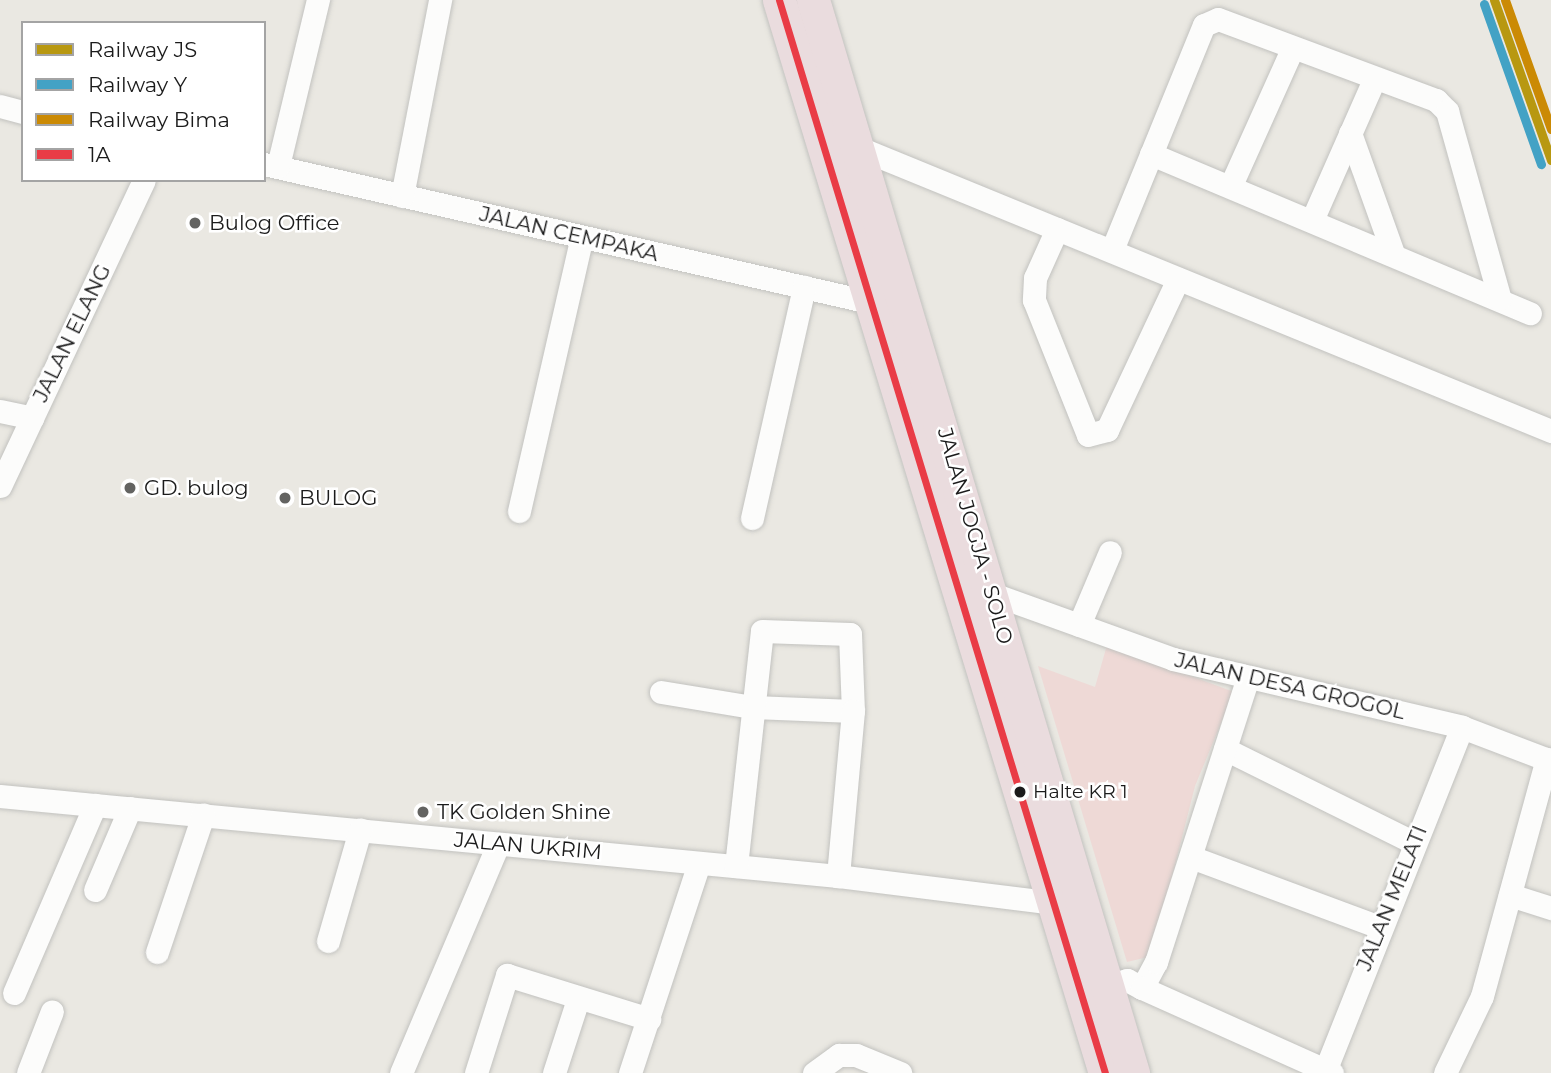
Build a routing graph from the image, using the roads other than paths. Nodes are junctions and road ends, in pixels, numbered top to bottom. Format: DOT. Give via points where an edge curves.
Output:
graph roads {
  1 [pos="318,0"];
  2 [pos="440,0"];
  3 [pos="779,0"];
  4 [pos="813,0"];
  5 [pos="1292,49"];
  6 [pos="1373,82"];
  7 [pos="0,106"];
  8 [pos="21,111"];
  9 [pos="1350,133"];
  10 [pos="859,148"];
  11 [pos="1151,153"];
  12 [pos="271,165"];
  13 [pos="143,182"];
  14 [pos="1231,185"];
  15 [pos="402,196"];
  16 [pos="1314,218"];
  17 [pos="1057,229"];
  18 [pos="582,237"];
  19 [pos="1112,250"];
  20 [pos="1393,253"];
  21 [pos="1178,279"];
  22 [pos="804,287"];
  23 [pos="1500,299"];
  24 [pos="874,303"];
  25 [pos="1530,313"];
  26 [pos="0,411"];
  27 [pos="32,418"];
  28 [pos="1551,431"];
  29 [pos="0,486"];
  30 [pos="519,511"];
  31 [pos="752,518"];
  32 [pos="1110,552"];
  33 [pos="990,593"];
  34 [pos="1079,625"];
  35 [pos="1247,680"];
  36 [pos="661,692"];
  37 [pos="753,706"];
  38 [pos="853,711"];
  39 [pos="1462,727"];
  40 [pos="1225,749"];
  41 [pos="1549,760"];
  42 [pos="0,796"];
  43 [pos="95,805"];
  44 [pos="130,808"];
  45 [pos="203,815"];
  46 [pos="360,830"];
  47 [pos="1414,843"];
  48 [pos="498,844"];
  49 [pos="1191,857"];
  50 [pos="699,863"];
  51 [pos="736,866"];
  52 [pos="838,876"];
  53 [pos="95,890"];
  54 [pos="1510,895"];
  55 [pos="1055,903"];
  56 [pos="1551,908"];
  57 [pos="1379,927"];
  58 [pos="328,942"];
  59 [pos="157,952"];
  60 [pos="1106,986"];
  61 [pos="1142,988"];
  62 [pos="14,993"];
  63 [pos="578,999"];
  64 [pos="52,1011"];
  65 [pos="649,1019"];
  66 [pos="1328,1072"];
  67 [pos="28,1073"];
  68 [pos="401,1073"];
  69 [pos="476,1073"];
  70 [pos="554,1073"];
  71 [pos="630,1073"];
  72 [pos="814,1073"];
  73 [pos="900,1073"];
  74 [pos="1105,1073"];
  75 [pos="1133,1073"];
  76 [pos="1445,1073"];
  1 -- 12 [label="street"];
  2 -- 15 [label="street"];
  3 -- 24 [label="highway, JALAN JOGJA - SOLO"];
  4 -- 10 [label="highway, JALAN JOGJA - SOLO"];
  5 -- 6 [label="street"];
  5 -- 11 [label="street" via="1207,20"];
  5 -- 14 [label="street"];
  6 -- 9 [label="street"];
  6 -- 23 [label="street" via="1436,100 1447,111"];
  7 -- 8 [label="street"];
  9 -- 16 [label="street"];
  9 -- 20 [label="street"];
  10 -- 17 [label="street"];
  10 -- 33 [label="highway, JALAN JOGJA - SOLO"];
  11 -- 14 [label="street"];
  11 -- 19 [label="street"];
  12 -- 15 [label="street, JALAN CEMPAKA"];
  13 -- 27 [label="street, JALAN ELANG"];
  14 -- 16 [label="street"];
  15 -- 18 [label="street, JALAN CEMPAKA"];
  16 -- 20 [label="street"];
  17 -- 19 [label="street"];
  17 -- 21 [label="street" via="1035,278 1034,300 1088,435 1107,430"];
  18 -- 22 [label="street, JALAN CEMPAKA"];
  18 -- 30 [label="street"];
  19 -- 21 [label="street"];
  20 -- 23 [label="street"];
  21 -- 28 [label="street"];
  22 -- 24 [label="street, JALAN CEMPAKA"];
  22 -- 31 [label="street"];
  23 -- 25 [label="street"];
  24 -- 55 [label="highway, JALAN JOGJA - SOLO"];
  26 -- 27 [label="street"];
  27 -- 29 [label="street, JALAN ELANG"];
  32 -- 34 [label="street"];
  33 -- 34 [label="street, JALAN DESA GROGOL"];
  33 -- 60 [label="highway, JALAN JOGJA - SOLO"];
  34 -- 35 [label="street, JALAN DESA GROGOL"];
  35 -- 39 [label="street, JALAN DESA GROGOL"];
  35 -- 40 [label="street"];
  36 -- 37 [label="street"];
  37 -- 38 [label="street"];
  37 -- 38 [label="street" via="765,627 850,634"];
  37 -- 51 [label="street"];
  38 -- 52 [label="street"];
  39 -- 41 [label="street, JALAN DESA GROGOL"];
  39 -- 47 [label="street, JALAN MELATI"];
  40 -- 47 [label="street"];
  40 -- 49 [label="street"];
  41 -- 54 [label="street"];
  42 -- 43 [label="street, JALAN UKRIM"];
  43 -- 44 [label="street, JALAN UKRIM"];
  43 -- 62 [label="street"];
  44 -- 45 [label="street, JALAN UKRIM"];
  44 -- 53 [label="street"];
  45 -- 46 [label="street, JALAN UKRIM"];
  45 -- 59 [label="street"];
  46 -- 48 [label="street, JALAN UKRIM"];
  46 -- 58 [label="street"];
  47 -- 57 [label="street, JALAN MELATI"];
  48 -- 50 [label="street, JALAN UKRIM"];
  48 -- 68 [label="street"];
  49 -- 57 [label="street"];
  49 -- 61 [label="street" via="1166,938"];
  50 -- 51 [label="street, JALAN UKRIM"];
  50 -- 65 [label="street"];
  51 -- 52 [label="street, JALAN UKRIM"];
  52 -- 55 [label="street, JALAN UKRIM"];
  54 -- 56 [label="street"];
  54 -- 76 [label="street" via="1482,996"];
  55 -- 74 [label="highway, JALAN JOGJA - SOLO"];
  57 -- 66 [label="street, JALAN MELATI"];
  60 -- 61 [label="street" via="1128,981"];
  60 -- 75 [label="highway, JALAN JOGJA - SOLO"];
  61 -- 66 [label="street"];
  63 -- 65 [label="street"];
  63 -- 69 [label="street" via="513,976 501,979"];
  63 -- 70 [label="street"];
  64 -- 67 [label="street"];
  65 -- 71 [label="street"];
  72 -- 73 [label="street" via="839,1055 856,1055"];
}
